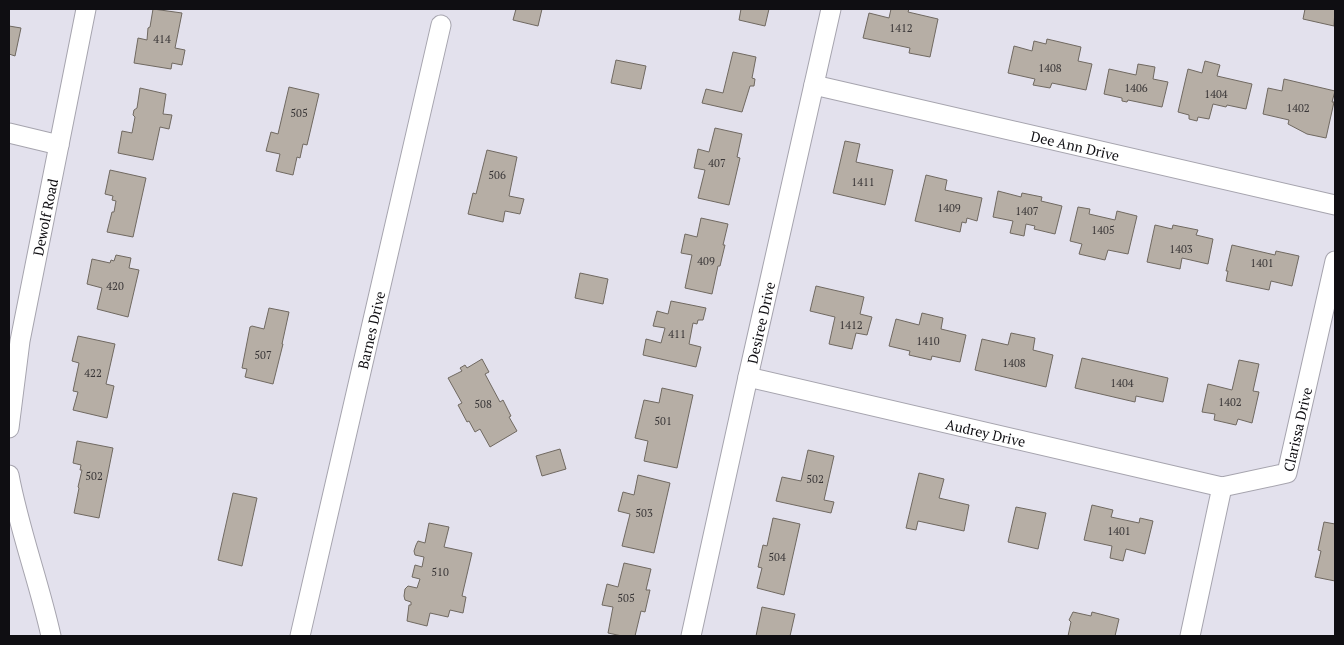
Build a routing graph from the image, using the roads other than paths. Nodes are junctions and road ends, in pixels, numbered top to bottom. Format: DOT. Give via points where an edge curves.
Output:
graph roads {
  1 [pos="86,9"];
  2 [pos="832,9"];
  3 [pos="441,25"];
  4 [pos="814,85"];
  5 [pos="9,133"];
  6 [pos="59,145"];
  7 [pos="1335,204"];
  8 [pos="1335,261"];
  9 [pos="748,377"];
  10 [pos="9,416"];
  11 [pos="9,474"];
  12 [pos="1222,487"];
  13 [pos="51,636"];
  14 [pos="300,636"];
  15 [pos="691,636"];
  16 [pos="1190,636"];
  1 -- 6 [label="street, Dewolf Road"];
  2 -- 4 [label="street, Desiree Drive"];
  3 -- 14 [label="street, Barnes Drive"];
  4 -- 7 [label="street, Dee Ann Drive"];
  4 -- 9 [label="street, Desiree Drive"];
  5 -- 6 [label="street"];
  6 -- 10 [label="street, Dewolf Road" via="20,341"];
  8 -- 12 [label="street, Clarissa Drive" via="1287,473"];
  9 -- 12 [label="street, Audrey Drive"];
  9 -- 15 [label="street, Desiree Drive"];
  11 -- 13 [label="street"];
  12 -- 16 [label="street"];
}
